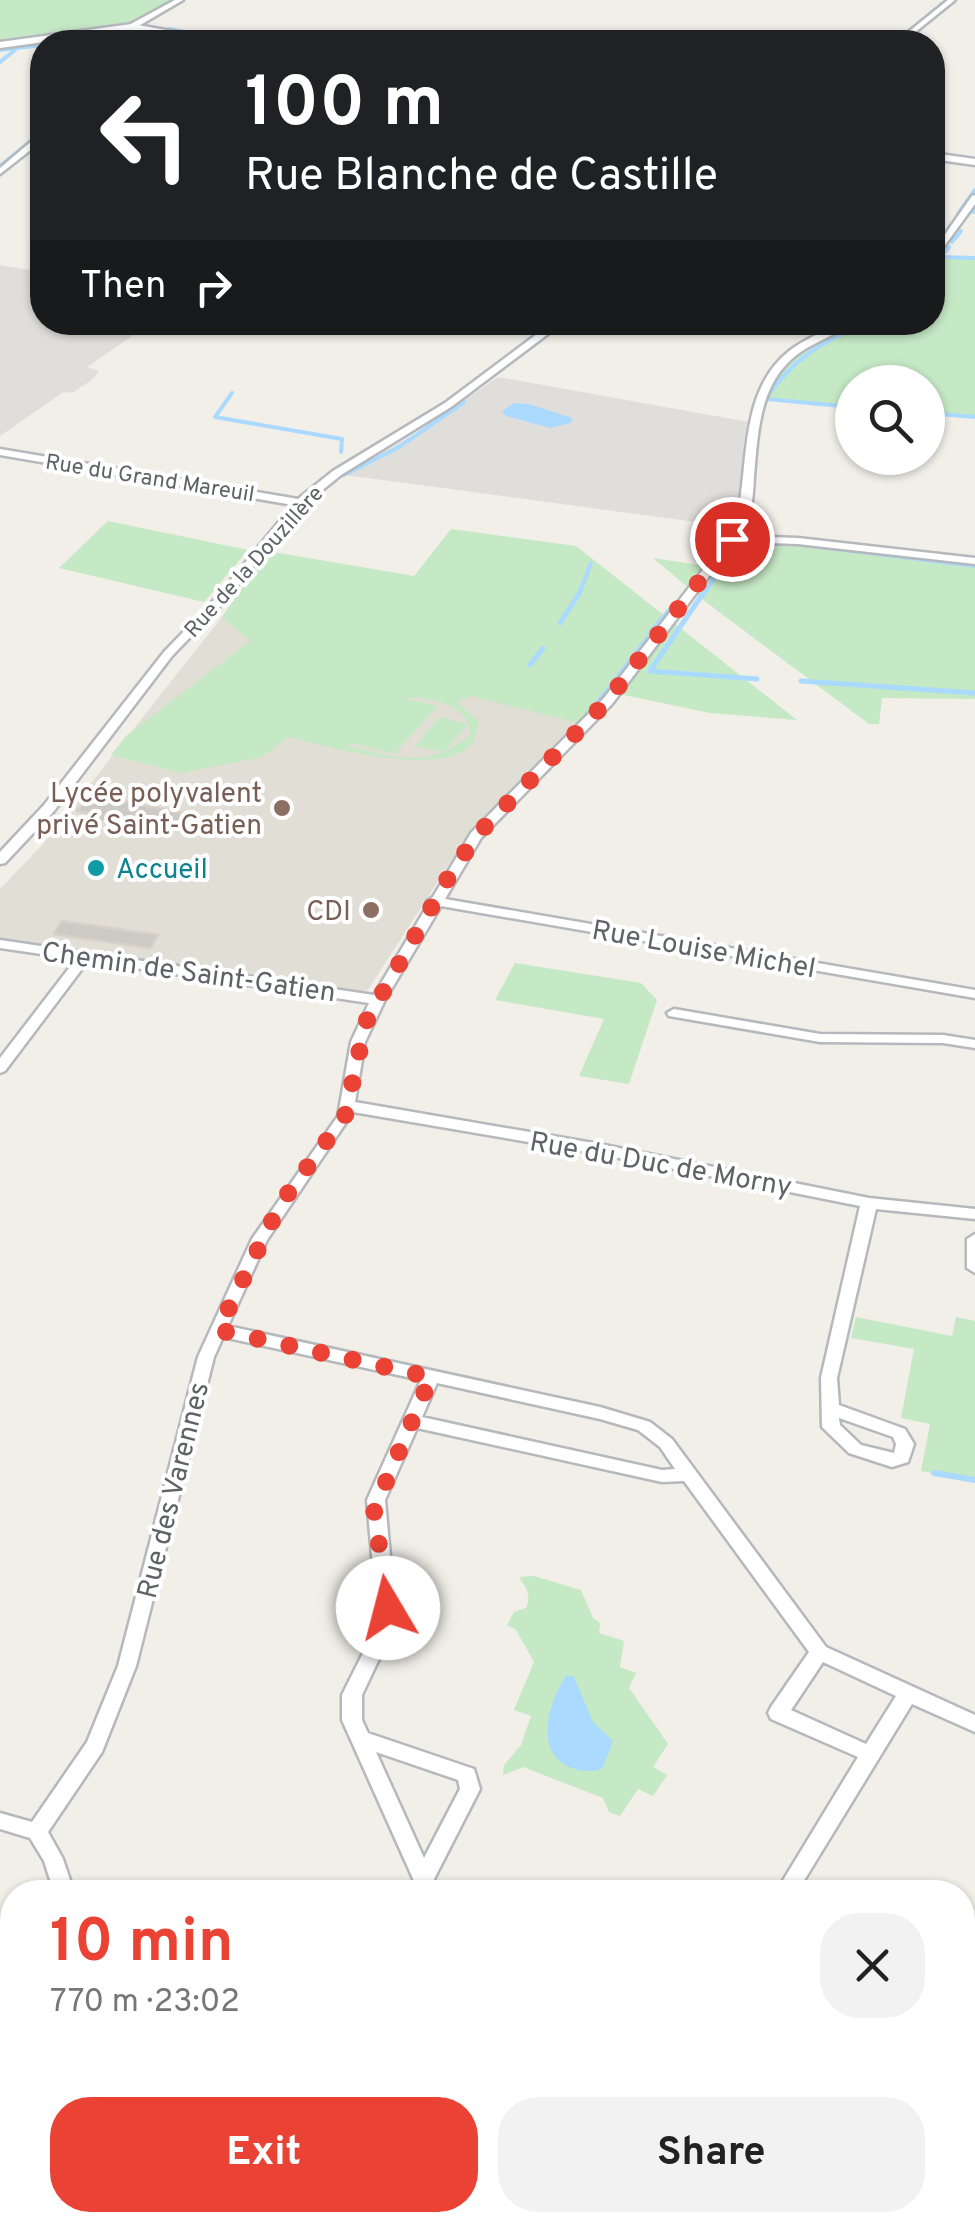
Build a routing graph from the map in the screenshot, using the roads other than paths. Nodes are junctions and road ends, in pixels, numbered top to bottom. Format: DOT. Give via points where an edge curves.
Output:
graph roads {
  1 [pos="180,0"];
  2 [pos="952,0"];
  3 [pos="132,27"];
  4 [pos="109,30"];
  5 [pos="131,30"];
  6 [pos="151,30"];
  7 [pos="913,30"];
  8 [pos="30,40"];
  9 [pos="0,44"];
  10 [pos="30,147"];
  11 [pos="945,158"];
  12 [pos="975,162"];
  13 [pos="0,172"];
  14 [pos="975,198"];
  15 [pos="945,241"];
  16 [pos="543,335"];
  17 [pos="826,335"];
  18 [pos="0,452"];
  19 [pos="300,504"];
  20 [pos="732,539"];
  21 [pos="975,562"];
  22 [pos="0,860"];
  23 [pos="434,901"];
  24 [pos="0,944"];
  25 [pos="86,955"];
  26 [pos="975,994"];
  27 [pos="378,1000"];
  28 [pos="674,1014"];
  29 [pos="975,1044"];
  30 [pos="0,1068"];
  31 [pos="348,1106"];
  32 [pos="869,1202"];
  33 [pos="975,1214"];
  34 [pos="975,1239"];
  35 [pos="975,1268"];
  36 [pos="218,1330"];
  37 [pos="431,1377"];
  38 [pos="830,1409"];
  39 [pos="412,1421"];
  40 [pos="690,1474"];
  41 [pos="819,1652"];
  42 [pos="908,1694"];
  43 [pos="975,1724"];
  44 [pos="361,1739"];
  45 [pos="870,1754"];
  46 [pos="0,1821"];
  47 [pos="36,1832"];
  48 [pos="60,1880"];
  49 [pos="425,1880"];
  50 [pos="429,1880"];
  51 [pos="793,1880"];
  1 -- 3 [label="street"];
  2 -- 7 [label="street"];
  3 -- 4 [label="street"];
  3 -- 5 [label="street"];
  3 -- 6 [label="street"];
  8 -- 9 [label="street"];
  10 -- 13 [label="street"];
  11 -- 12 [label="street"];
  14 -- 15 [label="street"];
  16 -- 19 [label="street, Rue de la Douzillère"];
  17 -- 20 [label="street, Rue des Varennes" via="800,348 771,376 758,401 747,503"];
  18 -- 19 [label="street, Rue du Grand Mareuil"];
  19 -- 22 [label="street, Rue de la Douzillère"];
  20 -- 21 [label="street"];
  20 -- 23 [label="street, Rue des Varennes" via="608,700 476,836"];
  23 -- 26 [label="street, Rue Louise Michel"];
  23 -- 27 [label="street, Rue des Varennes"];
  24 -- 25 [label="street, Chemin de Saint-Gatien"];
  25 -- 27 [label="street, Chemin de Saint-Gatien"];
  25 -- 30 [label="street"];
  27 -- 31 [label="street, Rue des Varennes" via="358,1042"];
  28 -- 29 [label="street" via="820,1038"];
  31 -- 32 [label="street, Rue du Duc de Morny"];
  31 -- 36 [label="street, Rue des Varennes" via="260,1239"];
  32 -- 33 [label="street, Rue du Duc de Morny"];
  32 -- 38 [label="street" via="829,1378"];
  34 -- 35 [label="street"];
  36 -- 37 [label="street"];
  36 -- 47 [label="street, Rue des Varennes" via="201,1374 128,1666 94,1746"];
  37 -- 39 [label="street"];
  37 -- 40 [label="street" via="634,1421 655,1433"];
  39 -- 40 [label="street" via="662,1476"];
  39 -- 44 [label="street" via="374,1510 388,1608 384,1631 352,1694 352,1720"];
  40 -- 41 [label="street"];
  41 -- 42 [label="street"];
  41 -- 45 [label="street" via="778,1713"];
  42 -- 43 [label="street"];
  42 -- 45 [label="street"];
  44 -- 49 [label="street"];
  44 -- 50 [label="street" via="467,1776 470,1789"];
  45 -- 51 [label="street"];
  46 -- 47 [label="street"];
  47 -- 48 [label="street"];
}
